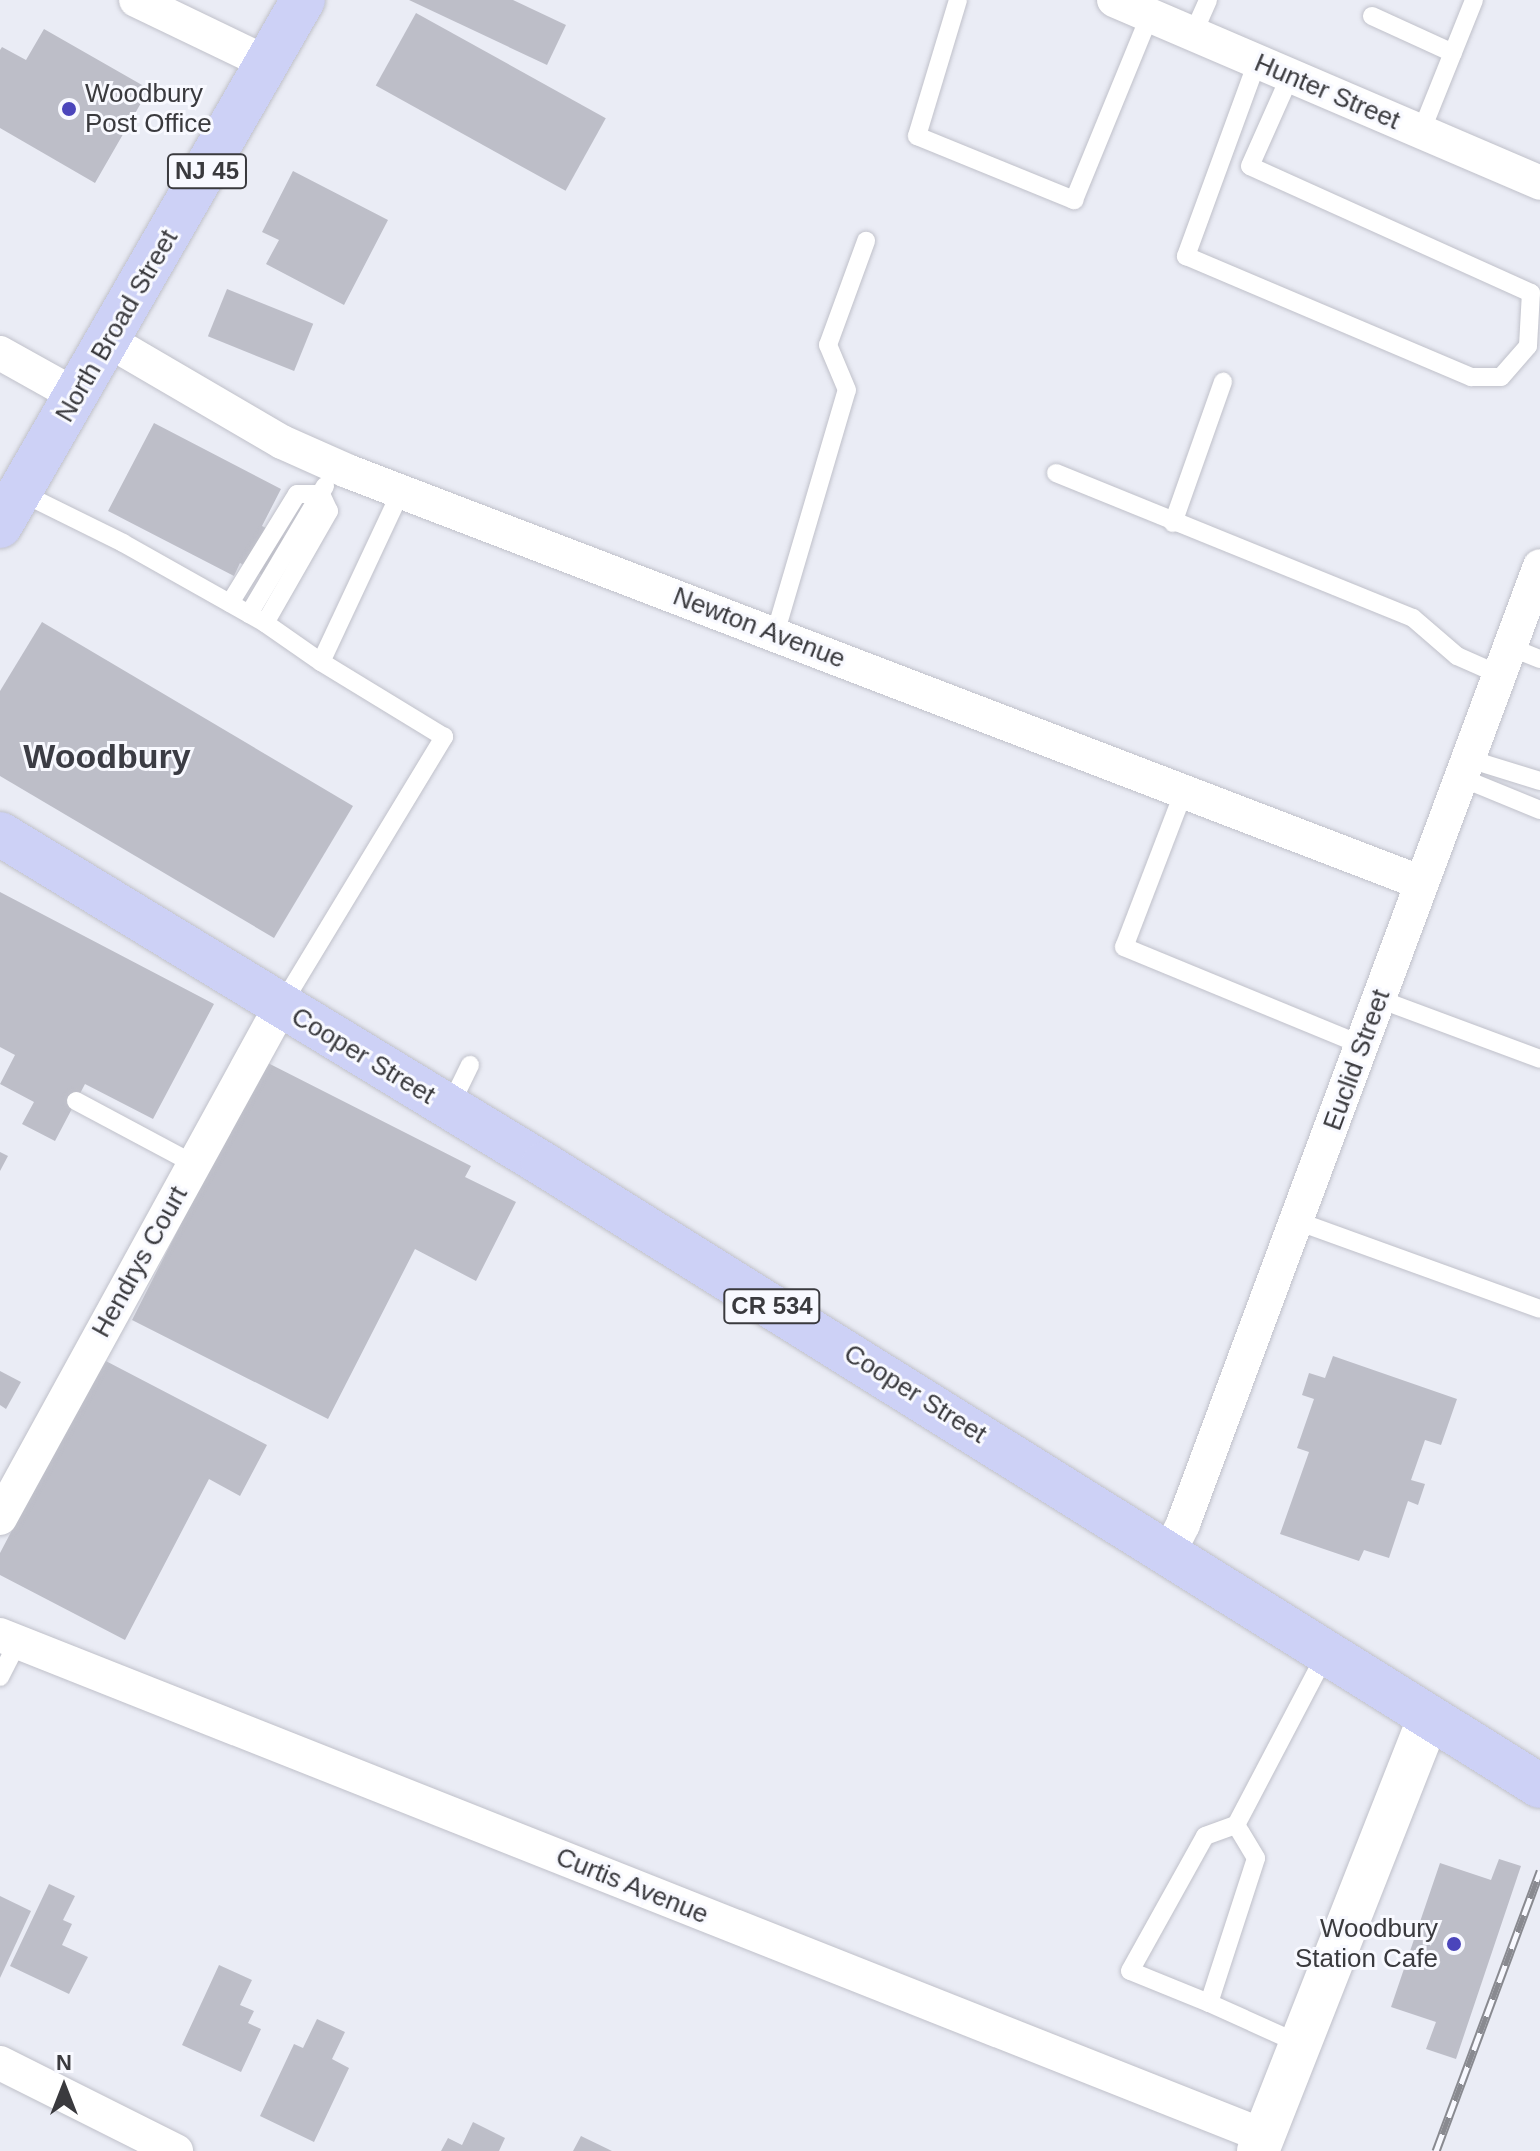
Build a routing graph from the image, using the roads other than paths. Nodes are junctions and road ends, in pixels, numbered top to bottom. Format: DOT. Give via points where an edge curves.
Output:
graph roads {
  1 [pos="136,0"];
  2 [pos="303,0"];
  3 [pos="958,0"];
  4 [pos="1114,0"];
  5 [pos="1208,0"];
  6 [pos="1474,0"];
  7 [pos="1150,15"];
  8 [pos="1372,16"];
  9 [pos="1193,34"];
  10 [pos="1453,53"];
  11 [pos="1257,62"];
  12 [pos="269,64"];
  13 [pos="1290,76"];
  14 [pos="1421,132"];
  15 [pos="1540,183"];
  16 [pos="866,241"];
  17 [pos="109,341"];
  18 [pos="0,353"];
  19 [pos="1223,382"];
  20 [pos="77,396"];
  21 [pos="1056,473"];
  22 [pos="329,480"];
  23 [pos="401,491"];
  24 [pos="10,509"];
  25 [pos="1173,523"];
  26 [pos="1540,566"];
  27 [pos="230,603"];
  28 [pos="257,619"];
  29 [pos="775,634"];
  30 [pos="1517,660"];
  31 [pos="321,662"];
  32 [pos="1465,769"];
  33 [pos="1540,781"];
  34 [pos="1184,791"];
  35 [pos="1540,810"];
  36 [pos="0,834"];
  37 [pos="1422,883"];
  38 [pos="1379,999"];
  39 [pos="281,1006"];
  40 [pos="1362,1045"];
  41 [pos="1540,1059"];
  42 [pos="470,1065"];
  43 [pos="76,1101"];
  44 [pos="449,1108"];
  45 [pos="194,1164"];
  46 [pos="1297,1221"];
  47 [pos="1540,1309"];
  48 [pos="0,1518"];
  49 [pos="1169,1552"];
  50 [pos="9,1639"];
  51 [pos="1327,1652"];
  52 [pos="0,1677"];
  53 [pos="1429,1717"];
  54 [pos="1540,1786"];
  55 [pos="1236,1825"];
  56 [pos="1209,2003"];
  57 [pos="1300,2044"];
  58 [pos="0,2063"];
  59 [pos="1261,2144"];
  60 [pos="176,2151"];
  1 -- 12 [label="street"];
  2 -- 12 [label="main road, North Broad Street / NJ 45"];
  3 -- 7 [label="lane" via="917,136 1074,200"];
  4 -- 7 [label="street, Hunter Street"];
  5 -- 9 [label="lane"];
  6 -- 10 [label="lane"];
  7 -- 9 [label="street, Hunter Street"];
  8 -- 10 [label="lane"];
  9 -- 11 [label="street, Hunter Street"];
  10 -- 14 [label="lane"];
  11 -- 13 [label="street, Hunter Street"];
  11 -- 13 [label="lane" via="1186,256 1471,377 1501,377 1528,346 1531,293 1250,166"];
  12 -- 17 [label="main road, North Broad Street / NJ 45"];
  13 -- 14 [label="street, Hunter Street"];
  14 -- 15 [label="street, Hunter Street"];
  16 -- 29 [label="lane" via="828,345 847,390"];
  17 -- 20 [label="main road, North Broad Street / NJ 45"];
  17 -- 22 [label="street, Newton Avenue" via="282,442"];
  18 -- 20 [label="street"];
  19 -- 25 [label="lane"];
  20 -- 24 [label="main road, North Broad Street / NJ 45"];
  21 -- 25 [label="lane"];
  22 -- 23 [label="street, Newton Avenue"];
  22 -- 27 [label="lane" via="297,494"];
  22 -- 28 [label="lane"];
  23 -- 29 [label="street, Newton Avenue"];
  23 -- 31 [label="lane"];
  24 -- 27 [label="lane" via="123,543"];
  25 -- 30 [label="lane" via="1413,618 1457,656"];
  26 -- 30 [label="street, Euclid Street"];
  27 -- 28 [label="lane"];
  28 -- 31 [label="lane"];
  29 -- 34 [label="street, Newton Avenue"];
  30 -- 32 [label="street, Euclid Street"];
  31 -- 39 [label="lane" via="444,737"];
  32 -- 33 [label="lane"];
  32 -- 35 [label="lane"];
  32 -- 37 [label="street, Euclid Street"];
  34 -- 37 [label="street, Newton Avenue"];
  34 -- 40 [label="lane" via="1124,947"];
  36 -- 39 [label="main road, Cooper Street / CR 534"];
  37 -- 38 [label="street, Euclid Street"];
  38 -- 40 [label="street, Euclid Street"];
  38 -- 41 [label="lane"];
  39 -- 44 [label="main road, Cooper Street / CR 534"];
  39 -- 45 [label="street, Hendrys Court"];
  40 -- 46 [label="street, Euclid Street"];
  42 -- 44 [label="lane"];
  43 -- 45 [label="lane"];
  44 -- 49 [label="main road, Cooper Street / CR 534"];
  45 -- 48 [label="street, Hendrys Court"];
  46 -- 47 [label="lane"];
  46 -- 49 [label="street, Euclid Street"];
  49 -- 51 [label="main road, Cooper Street / CR 534"];
  50 -- 52 [label="lane"];
  50 -- 59 [label="street, Curtis Avenue"];
  51 -- 53 [label="main road, Cooper Street / CR 534"];
  51 -- 55 [label="lane"];
  53 -- 54 [label="main road, Cooper Street / CR 534"];
  53 -- 57 [label="street"];
  55 -- 56 [label="lane" via="1256,1858"];
  55 -- 56 [label="lane" via="1205,1836 1130,1971"];
  56 -- 57 [label="lane"];
  57 -- 59 [label="street"];
  58 -- 60 [label="street"];
}
